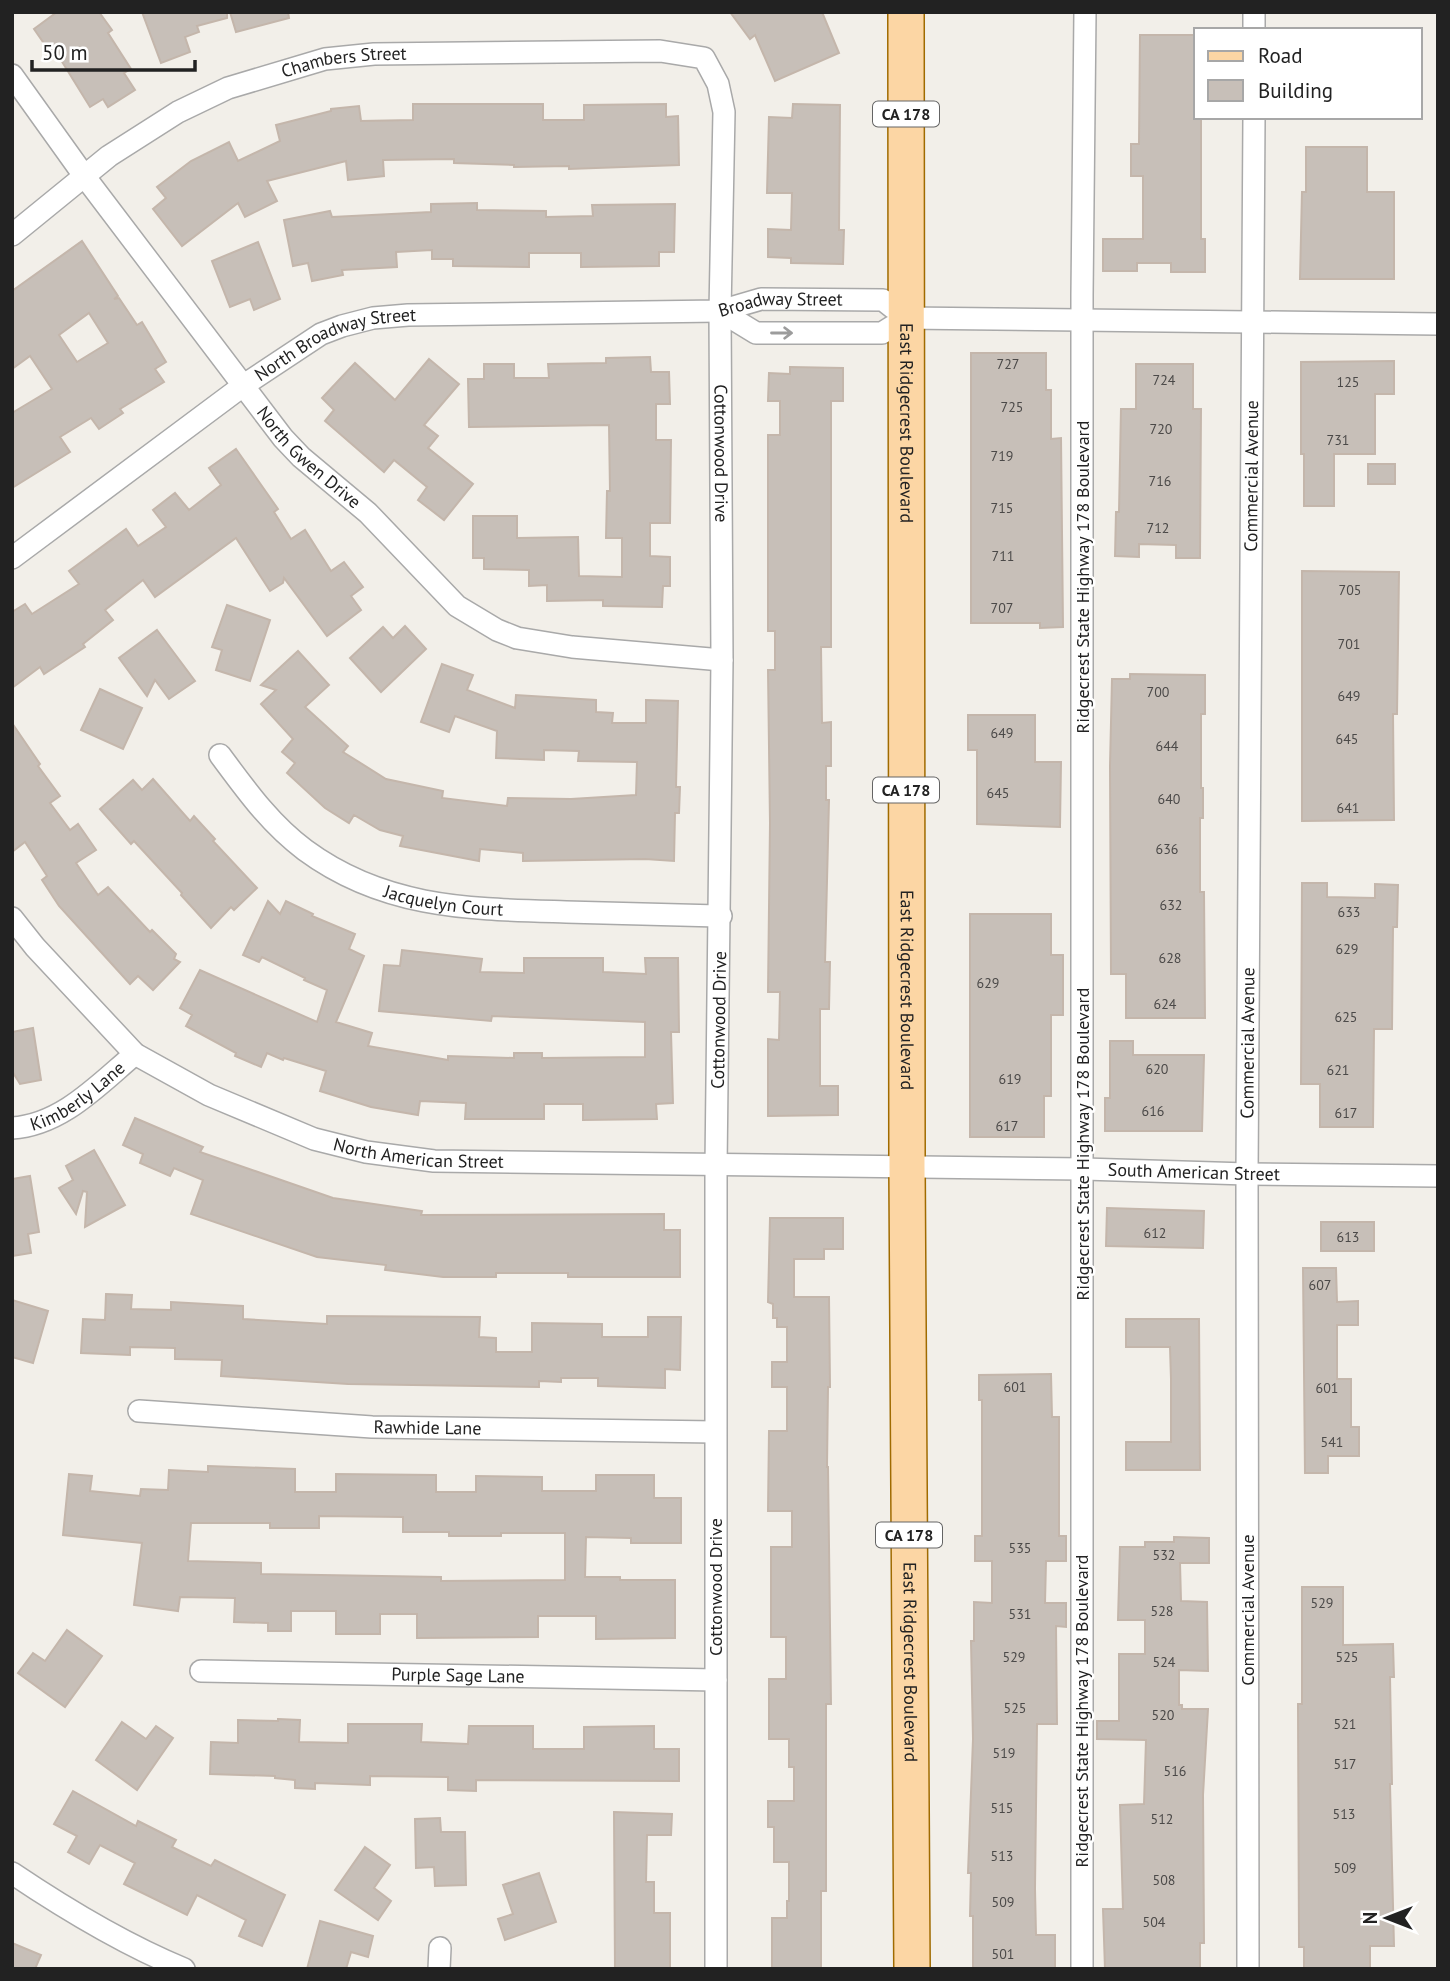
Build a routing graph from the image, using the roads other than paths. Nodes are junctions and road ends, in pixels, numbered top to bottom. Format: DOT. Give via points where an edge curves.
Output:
graph roads {
  1 [pos="906,12"];
  2 [pos="1085,12"];
  3 [pos="713,74"];
  4 [pos="12,75"];
  5 [pos="1254,119"];
  6 [pos="85,177"];
  7 [pos="12,235"];
  8 [pos="720,311"];
  9 [pos="905,318"];
  10 [pos="1082,320"];
  11 [pos="1254,321"];
  12 [pos="1438,324"];
  13 [pos="244,386"];
  14 [pos="12,558"];
  15 [pos="722,660"];
  16 [pos="220,755"];
  17 [pos="721,916"];
  18 [pos="12,918"];
  19 [pos="135,1054"];
  20 [pos="12,1128"];
  21 [pos="716,1166"];
  22 [pos="907,1168"];
  23 [pos="1084,1169"];
  24 [pos="1247,1174"];
  25 [pos="1438,1176"];
  26 [pos="139,1411"];
  27 [pos="715,1432"];
  28 [pos="201,1671"];
  29 [pos="716,1680"];
  30 [pos="12,1873"];
  31 [pos="184,1969"];
  32 [pos="716,1969"];
  33 [pos="912,1969"];
  34 [pos="1082,1969"];
  35 [pos="1248,1969"];
  1 -- 9 [label="main road, East Ridgecrest Boulevard / CA 178"];
  2 -- 10 [label="street, Ridgecrest State Highway 178 Boulevard"];
  3 -- 6 [label="street, Chambers Street" via="704,58 660,51 374,54 325,59 228,88 178,112"];
  3 -- 8 [label="street, Cottonwood Drive" via="724,112"];
  4 -- 6 [label="street, North Gwen Drive"];
  5 -- 11 [label="street, Commercial Avenue"];
  6 -- 7 [label="street, Chambers Street"];
  6 -- 13 [label="street, North Gwen Drive"];
  8 -- 9 [label="street, Broadway Street" via="761,299 883,300"];
  8 -- 9 [label="street, Broadway Street, one-way" via="756,332 882,333"];
  8 -- 13 [label="street, North Broadway Street" via="373,318 321,334"];
  8 -- 15 [label="street, Cottonwood Drive"];
  9 -- 10 [label="street, Broadway Street"];
  9 -- 22 [label="main road, East Ridgecrest Boulevard / CA 178"];
  10 -- 11 [label="street, Broadway Street"];
  10 -- 23 [label="street, Ridgecrest State Highway 178 Boulevard"];
  11 -- 12 [label="street, Broadway Street"];
  11 -- 24 [label="street, Commercial Avenue"];
  13 -- 14 [label="street, North Broadway Street"];
  13 -- 15 [label="street, North Gwen Drive" via="301,457 368,513 457,606 497,630 572,648"];
  15 -- 17 [label="street, Cottonwood Drive"];
  16 -- 17 [label="street, Jacquelyn Court" via="256,805 280,829 333,869 363,884 425,903"];
  17 -- 21 [label="street, Cottonwood Drive"];
  18 -- 19 [label="street, North American Street"];
  19 -- 20 [label="street, Kimberly Lane" via="51,1119"];
  19 -- 21 [label="street, North American Street" via="209,1095 314,1139 366,1152 434,1160"];
  21 -- 22 [label="street, North American Street"];
  21 -- 27 [label="street, Cottonwood Drive"];
  22 -- 23 [label="street, South American Street"];
  22 -- 33 [label="main road, East Ridgecrest Boulevard / CA 178"];
  23 -- 24 [label="street, South American Street"];
  23 -- 34 [label="street, Ridgecrest State Highway 178 Boulevard"];
  24 -- 25 [label="street, South American Street"];
  24 -- 35 [label="street, Commercial Avenue"];
  26 -- 27 [label="street, Rawhide Lane" via="372,1427"];
  27 -- 29 [label="street, Cottonwood Drive"];
  28 -- 29 [label="street, Purple Sage Lane"];
  29 -- 32 [label="street, Cottonwood Drive"];
  30 -- 31 [label="street" via="96,1927"];
}
